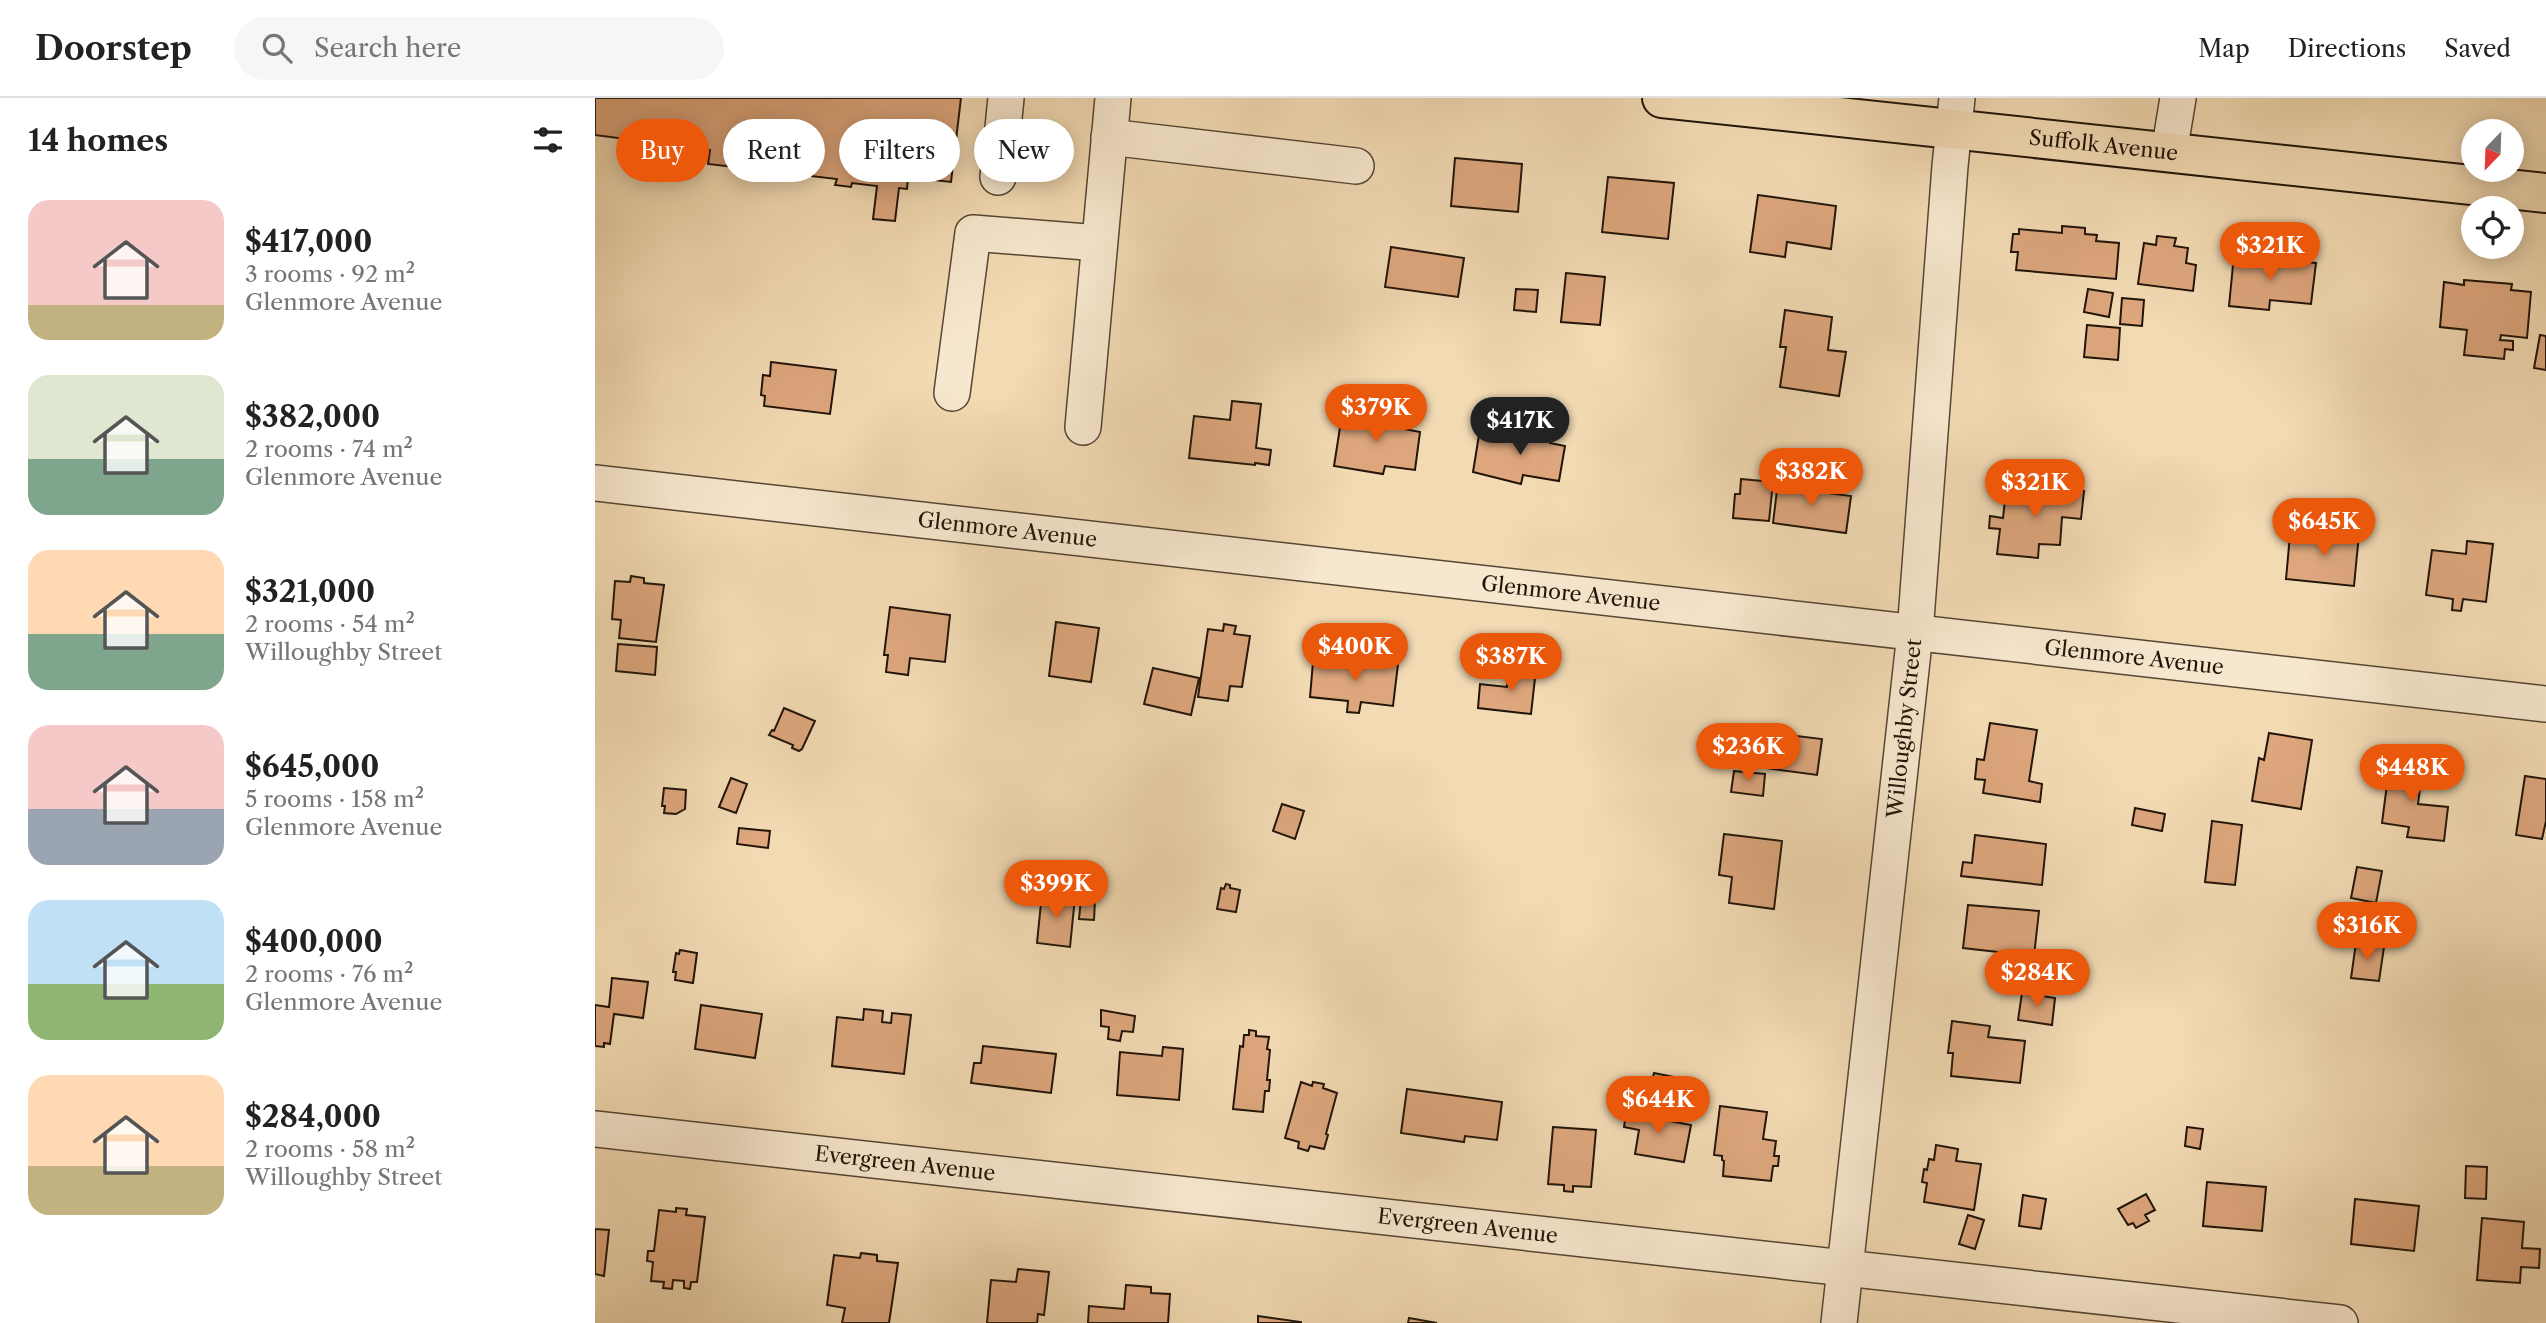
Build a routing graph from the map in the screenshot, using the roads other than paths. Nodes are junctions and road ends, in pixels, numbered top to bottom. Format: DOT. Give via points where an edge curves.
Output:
graph roads {
  1 [pos="1006,98"];
  2 [pos="1113,98"];
  3 [pos="1662,98"];
  4 [pos="2178,98"];
  5 [pos="1882,110"];
  6 [pos="1955,114"];
  7 [pos="1004,119"];
  8 [pos="1109,137"];
  9 [pos="2169,153"];
  10 [pos="1356,166"];
  11 [pos="2546,193"];
  12 [pos="1099,243"];
  13 [pos="952,393"];
  14 [pos="1083,426"];
  15 [pos="595,483"];
  16 [pos="1915,633"];
  17 [pos="2546,704"];
  18 [pos="595,1129"];
  19 [pos="1845,1268"];
  20 [pos="1839,1323"];
  21 [pos="2340,1323"];
  1 -- 7 [label="street"];
  2 -- 8 [label="street"];
  3 -- 5 [label="main road, Suffolk Avenue"];
  4 -- 9 [label="street"];
  5 -- 6 [label="main road, Suffolk Avenue"];
  6 -- 9 [label="main road, Suffolk Avenue"];
  6 -- 16 [label="street, Willoughby Street"];
  8 -- 10 [label="street"];
  8 -- 12 [label="street"];
  9 -- 11 [label="main road, Suffolk Avenue"];
  12 -- 13 [label="street" via="973,233"];
  12 -- 14 [label="street"];
  15 -- 16 [label="street, Glenmore Avenue"];
  16 -- 17 [label="street, Glenmore Avenue"];
  16 -- 19 [label="street, Willoughby Street"];
  18 -- 19 [label="street, Evergreen Avenue"];
  19 -- 20 [label="street, Willoughby Street"];
  19 -- 21 [label="street, Evergreen Avenue"];
}
